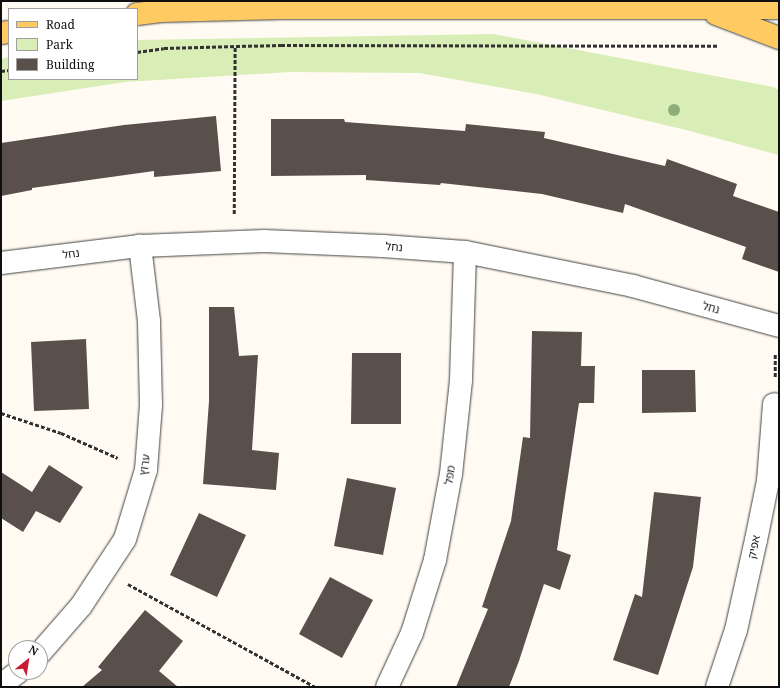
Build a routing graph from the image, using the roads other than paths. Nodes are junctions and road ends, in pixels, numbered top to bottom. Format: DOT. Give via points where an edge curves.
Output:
graph roads {
  1 [pos="779,8"];
  2 [pos="700,9"];
  3 [pos="138,14"];
  4 [pos="779,38"];
  5 [pos="140,246"];
  6 [pos="465,252"];
  7 [pos="1,264"];
  8 [pos="777,326"];
  9 [pos="774,404"];
  10 [pos="48,644"];
  11 [pos="387,687"];
  12 [pos="717,687"];
  1 -- 2 [label="main road"];
  2 -- 3 [label="main road" via="281,8"];
  2 -- 4 [label="main road"];
  5 -- 6 [label="street, נחל" via="264,241"];
  5 -- 7 [label="street, נחל"];
  5 -- 10 [label="street, ערוץ" via="150,351 151,405 146,470 124,539 82,606"];
  6 -- 8 [label="street, נחל" via="633,286"];
  6 -- 11 [label="street, מפל" via="461,380 451,474 436,560 412,633"];
  9 -- 12 [label="street, אפיק" via="768,481 736,630"];
}
